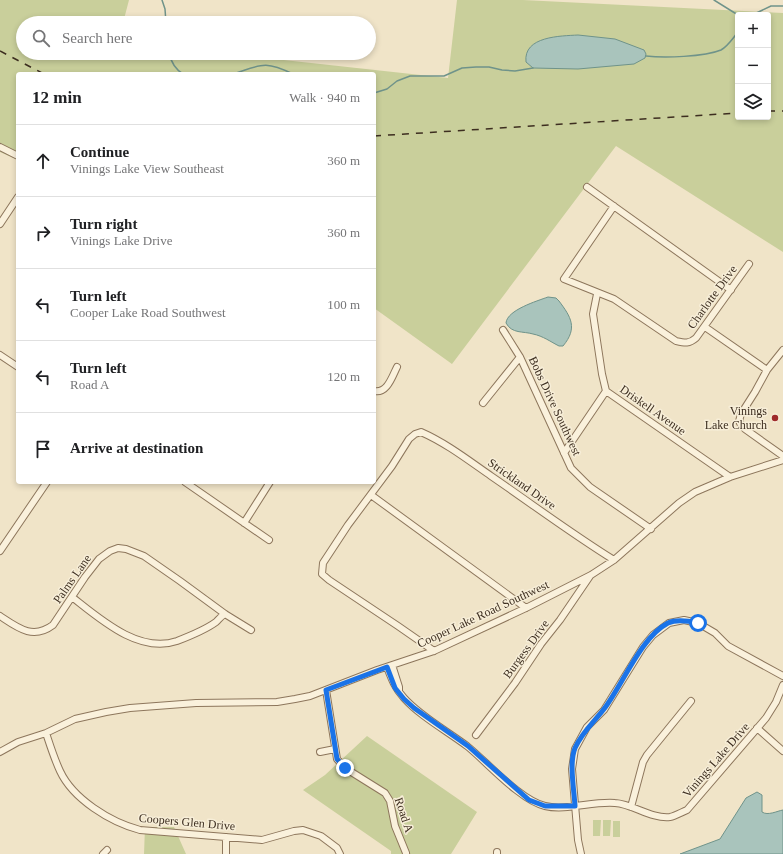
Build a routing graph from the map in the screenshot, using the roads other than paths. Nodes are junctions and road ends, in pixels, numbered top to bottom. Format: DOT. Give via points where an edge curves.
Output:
graph roads {
  1 [pos="0,147"];
  2 [pos="16,155"];
  3 [pos="587,187"];
  4 [pos="16,200"];
  5 [pos="614,206"];
  6 [pos="0,224"];
  7 [pos="749,264"];
  8 [pos="731,290"];
  9 [pos="597,294"];
  10 [pos="705,327"];
  11 [pos="503,330"];
  12 [pos="783,350"];
  13 [pos="0,355"];
  14 [pos="520,357"];
  15 [pos="16,364"];
  16 [pos="397,367"];
  17 [pos="767,370"];
  18 [pos="376,391"];
  19 [pos="606,391"];
  20 [pos="483,403"];
  21 [pos="564,453"];
  22 [pos="783,456"];
  23 [pos="783,460"];
  24 [pos="730,477"];
  25 [pos="46,484"];
  26 [pos="188,484"];
  27 [pos="269,484"];
  28 [pos="371,495"];
  29 [pos="244,523"];
  30 [pos="651,528"];
  31 [pos="270,540"];
  32 [pos="0,551"];
  33 [pos="614,560"];
  34 [pos="591,575"];
  35 [pos="72,597"];
  36 [pos="526,608"];
  37 [pos="225,614"];
  38 [pos="0,616"];
  39 [pos="251,630"];
  40 [pos="434,651"];
  41 [pos="401,662"];
  42 [pos="390,666"];
  43 [pos="783,676"];
  44 [pos="397,681"];
  45 [pos="783,685"];
  46 [pos="326,690"];
  47 [pos="399,691"];
  48 [pos="691,701"];
  49 [pos="757,728"];
  50 [pos="46,733"];
  51 [pos="476,735"];
  52 [pos="336,749"];
  53 [pos="783,751"];
  54 [pos="0,752"];
  55 [pos="320,752"];
  56 [pos="575,806"];
  57 [pos="631,807"];
  58 [pos="226,838"];
  59 [pos="406,853"];
  60 [pos="226,854"];
  61 [pos="340,854"];
  62 [pos="581,854"];
  1 -- 2 [label="street"];
  3 -- 5 [label="street"];
  4 -- 6 [label="street"];
  5 -- 8 [label="street"];
  5 -- 9 [label="street, Charlotte Drive" via="564,279"];
  7 -- 8 [label="street, Charlotte Drive"];
  8 -- 10 [label="street, Charlotte Drive"];
  9 -- 10 [label="street, Charlotte Drive" via="614,299 676,341 691,342"];
  9 -- 19 [label="street, Driskell Avenue" via="593,314"];
  10 -- 17 [label="street"];
  11 -- 14 [label="street, Bobs Drive Southwest"];
  12 -- 17 [label="street"];
  13 -- 15 [label="street"];
  14 -- 20 [label="street"];
  14 -- 21 [label="street, Bobs Drive Southwest"];
  16 -- 18 [label="street" via="387,386"];
  17 -- 22 [label="street" via="741,414 740,423"];
  19 -- 21 [label="street"];
  19 -- 24 [label="street, Driskell Avenue"];
  21 -- 30 [label="street, Bobs Drive Southwest" via="571,468 590,488"];
  23 -- 24 [label="street, Cooper Lake Road Southwest"];
  24 -- 30 [label="street, Cooper Lake Road Southwest" via="695,492"];
  25 -- 32 [label="street"];
  26 -- 29 [label="street"];
  27 -- 29 [label="street"];
  28 -- 33 [label="street, Strickland Drive" via="409,439 421,432 450,448 587,544"];
  28 -- 36 [label="street"];
  28 -- 40 [label="street" via="323,563 322,574"];
  29 -- 31 [label="street"];
  30 -- 33 [label="street, Cooper Lake Road Southwest"];
  33 -- 34 [label="street, Cooper Lake Road Southwest"];
  34 -- 36 [label="street, Cooper Lake Road Southwest"];
  34 -- 51 [label="street, Burgess Drive"];
  35 -- 37 [label="street" via="127,636 150,643 177,641 215,622"];
  35 -- 37 [label="street, Palms Lane" via="99,559 110,551 126,548 144,556"];
  35 -- 38 [label="street, Palms Lane" via="53,626 46,630 28,632"];
  36 -- 40 [label="street, Cooper Lake Road Southwest"];
  37 -- 39 [label="street, Palms Lane"];
  40 -- 41 [label="street, Cooper Lake Road Southwest"];
  41 -- 42 [label="street, Cooper Lake Road Southwest"];
  41 -- 44 [label="street"];
  42 -- 44 [label="street, Vinings Lake Drive"];
  42 -- 46 [label="street, Cooper Lake Road Southwest"];
  42 -- 47 [label="street, Vinings Lake Drive" via="395,688"];
  43 -- 56 [label="street" via="728,646 715,633 698,623 684,620 669,623 653,635 643,647 604,710 587,727 575,749 572,769"];
  44 -- 47 [label="street, Vinings Lake Drive"];
  45 -- 49 [label="street, Vinings Lake Drive" via="776,702"];
  46 -- 50 [label="street, Cooper Lake Road Southwest" via="310,696 277,702 196,703 130,708 75,719"];
  46 -- 52 [label="street, Road A"];
  47 -- 56 [label="street, Vinings Lake Drive" via="414,708 468,746 529,800 545,806"];
  48 -- 57 [label="street" via="643,762"];
  49 -- 53 [label="street"];
  49 -- 57 [label="street, Vinings Lake Drive" via="687,810 671,817 657,816"];
  50 -- 54 [label="street, Cooper Lake Road Southwest" via="18,742"];
  50 -- 58 [label="street, Coopers Glen Drive" via="60,772 73,790 92,806 125,826 140,830"];
  52 -- 55 [label="street"];
  52 -- 59 [label="street, Road A" via="337,759 345,768 385,793 390,801 395,826"];
  56 -- 57 [label="street, Vinings Lake Drive" via="614,803"];
  56 -- 62 [label="street"];
  58 -- 60 [label="street"];
  58 -- 61 [label="street, Coopers Glen Drive" via="262,840 303,830 321,836 337,848"];
}
